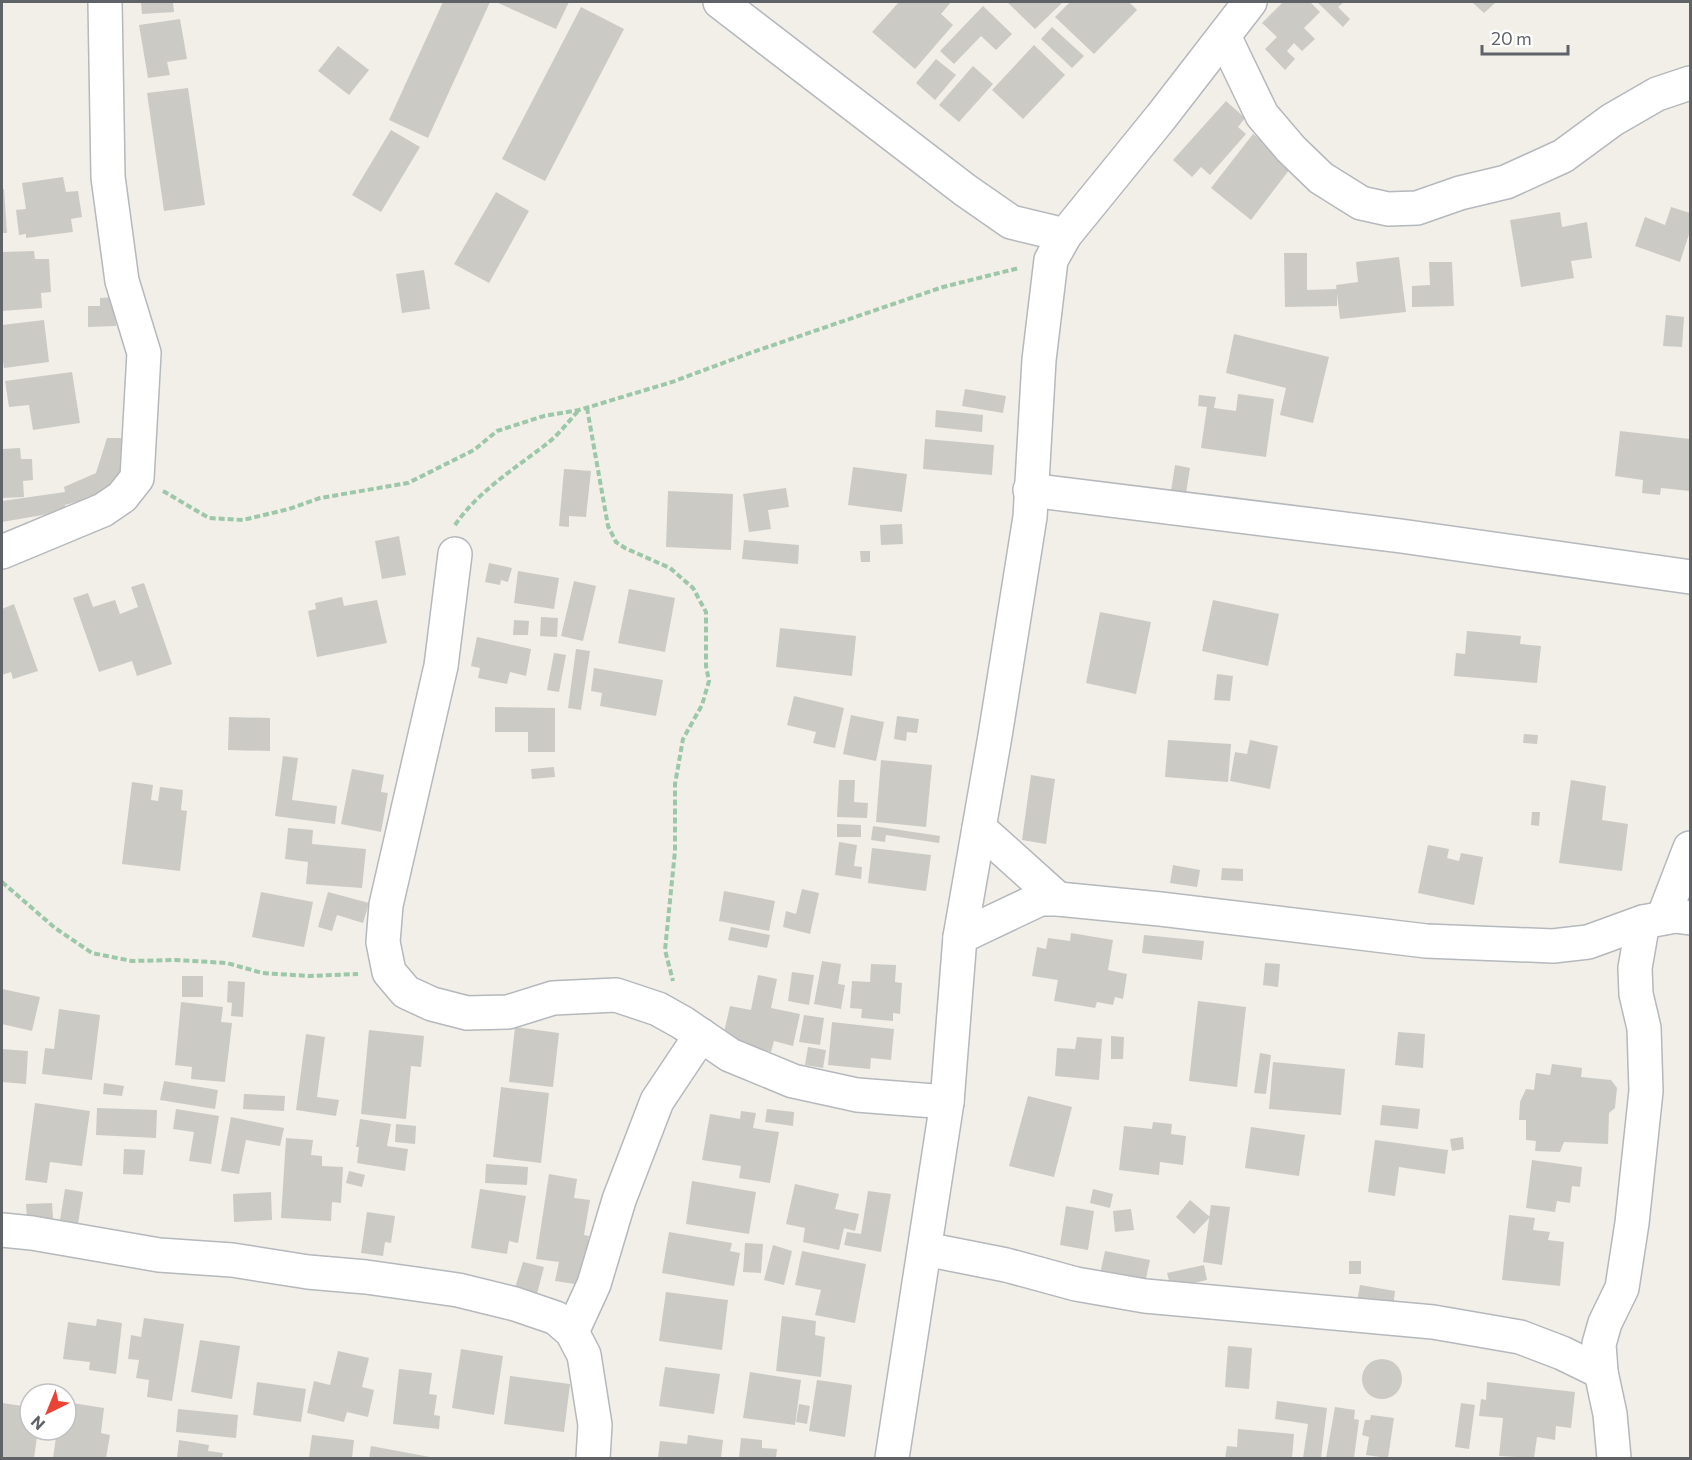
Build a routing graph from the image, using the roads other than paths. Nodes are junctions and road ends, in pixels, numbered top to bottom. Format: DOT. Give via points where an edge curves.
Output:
graph roads {
  1 [pos="105,2"];
  2 [pos="720,2"];
  3 [pos="1233,16"];
  4 [pos="1690,83"];
  5 [pos="1058,248"];
  6 [pos="1030,490"];
  7 [pos="2,552"];
  8 [pos="455,554"];
  9 [pos="1690,577"];
  10 [pos="979,828"];
  11 [pos="1690,848"];
  12 [pos="1058,899"];
  13 [pos="1666,919"];
  14 [pos="960,937"];
  15 [pos="692,1029"];
  16 [pos="947,1102"];
  17 [pos="2,1230"];
  18 [pos="925,1249"];
  19 [pos="572,1332"];
  20 [pos="1601,1372"];
  21 [pos="593,1458"];
  22 [pos="892,1458"];
  23 [pos="1614,1458"];
  1 -- 7 [label="street" via="108,177 122,281 144,353 137,478 122,497 103,510"];
  2 -- 5 [label="street" via="965,190"];
  3 -- 4 [label="street" via="1262,116 1321,178 1361,203 1388,209 1417,208 1506,182 1563,156 1612,120 1657,94"];
  3 -- 5 [label="street"];
  5 -- 6 [label="street" via="1039,360"];
  6 -- 9 [label="street"];
  6 -- 10 [label="street" via="1030,517"];
  8 -- 15 [label="street" via="441,666 386,905 383,942 389,972 406,992 466,1013 508,1012 553,998 616,995 658,1009"];
  10 -- 12 [label="street"];
  10 -- 14 [label="street"];
  11 -- 13 [label="street"];
  12 -- 13 [label="street" via="1426,941 1553,946 1588,942"];
  12 -- 14 [label="street" via="1040,899"];
  13 -- 20 [label="street" via="1635,968 1644,1028 1646,1091 1622,1288 1599,1344"];
  14 -- 16 [label="street"];
  15 -- 16 [label="street" via="730,1055 793,1081 857,1095"];
  15 -- 19 [label="street" via="677,1068 657,1101 619,1200 594,1284"];
  16 -- 18 [label="street"];
  17 -- 19 [label="street" via="159,1255 232,1260 458,1290 556,1318"];
  18 -- 20 [label="street" via="1145,1296 1433,1322 1520,1337"];
  18 -- 22 [label="street"];
  19 -- 21 [label="street" via="584,1355 595,1425"];
  20 -- 23 [label="street"];
}
